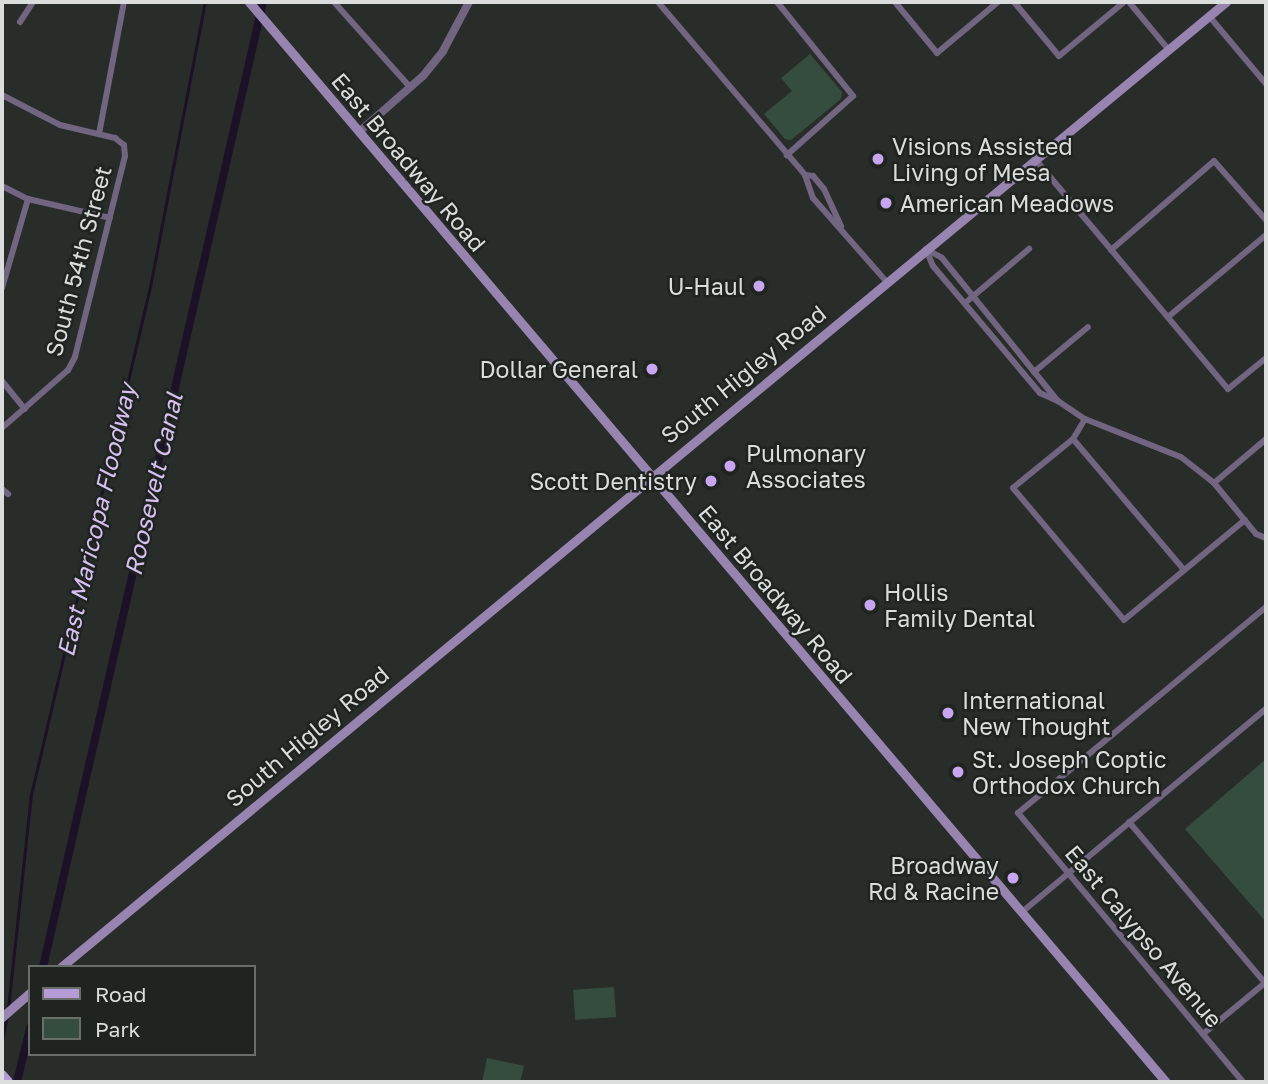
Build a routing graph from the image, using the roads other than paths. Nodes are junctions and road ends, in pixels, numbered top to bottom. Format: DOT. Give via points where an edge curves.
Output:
graph roads {
  1 [pos="33,2"];
  2 [pos="124,2"];
  3 [pos="334,2"];
  4 [pos="469,2"];
  5 [pos="658,2"];
  6 [pos="778,2"];
  7 [pos="895,2"];
  8 [pos="998,2"];
  9 [pos="1014,2"];
  10 [pos="1126,2"];
  11 [pos="1226,2"];
  12 [pos="252,5"];
  13 [pos="1209,16"];
  14 [pos="20,22"];
  15 [pos="1168,49"];
  16 [pos="1266,83"];
  17 [pos="411,88"];
  18 [pos="2,95"];
  19 [pos="359,132"];
  20 [pos="99,134"];
  21 [pos="787,155"];
  22 [pos="1035,159"];
  23 [pos="805,175"];
  24 [pos="2,186"];
  25 [pos="29,199"];
  26 [pos="110,218"];
  27 [pos="1266,220"];
  28 [pos="841,226"];
  29 [pos="1266,235"];
  30 [pos="926,248"];
  31 [pos="1029,249"];
  32 [pos="1111,250"];
  33 [pos="886,281"];
  34 [pos="2,288"];
  35 [pos="974,296"];
  36 [pos="965,303"];
  37 [pos="1168,317"];
  38 [pos="1088,327"];
  39 [pos="1266,358"];
  40 [pos="1036,371"];
  41 [pos="1027,378"];
  42 [pos="2,381"];
  43 [pos="1058,401"];
  44 [pos="25,409"];
  45 [pos="1085,419"];
  46 [pos="2,428"];
  47 [pos="1073,439"];
  48 [pos="1266,439"];
  49 [pos="650,475"];
  50 [pos="1214,482"];
  51 [pos="1245,520"];
  52 [pos="1266,538"];
  53 [pos="1184,570"];
  54 [pos="1266,607"];
  55 [pos="1266,709"];
  56 [pos="1129,822"];
  57 [pos="1068,873"];
  58 [pos="1022,912"];
  59 [pos="63,965"];
  60 [pos="1266,983"];
  61 [pos="27,996"];
  62 [pos="2,1017"];
  63 [pos="1203,1034"];
  64 [pos="2,1075"];
  65 [pos="8,1082"];
  66 [pos="1166,1082"];
  67 [pos="1243,1082"];
  1 -- 14 [label="street"];
  2 -- 20 [label="street"];
  3 -- 17 [label="street"];
  4 -- 17 [label="street" via="443,51"];
  5 -- 21 [label="street"];
  6 -- 21 [label="street" via="853,96"];
  7 -- 8 [label="street" via="937,53"];
  9 -- 10 [label="street" via="1059,56"];
  10 -- 15 [label="street"];
  11 -- 13 [label="main road, South Higley Road"];
  12 -- 19 [label="main road, East Broadway Road"];
  13 -- 15 [label="main road, South Higley Road"];
  13 -- 16 [label="street"];
  15 -- 22 [label="main road, South Higley Road"];
  17 -- 19 [label="street"];
  18 -- 20 [label="street" via="50,121"];
  19 -- 49 [label="main road, East Broadway Road"];
  20 -- 26 [label="street, South 54th Street" via="124,145"];
  21 -- 23 [label="street"];
  22 -- 30 [label="main road, South Higley Road"];
  22 -- 32 [label="street"];
  23 -- 28 [label="street" via="813,198"];
  23 -- 28 [label="street" via="813,176 824,189"];
  24 -- 25 [label="street"];
  25 -- 26 [label="street"];
  25 -- 34 [label="street"];
  26 -- 44 [label="street, South 54th Street" via="75,357 68,370"];
  27 -- 32 [label="street" via="1214,161"];
  28 -- 33 [label="street"];
  29 -- 37 [label="street"];
  30 -- 33 [label="main road, South Higley Road"];
  30 -- 35 [label="street" via="942,258"];
  30 -- 36 [label="street" via="933,266"];
  31 -- 35 [label="street"];
  32 -- 37 [label="street"];
  33 -- 49 [label="main road, South Higley Road"];
  35 -- 36 [label="street"];
  35 -- 40 [label="street"];
  36 -- 41 [label="street"];
  37 -- 39 [label="street" via="1228,389"];
  38 -- 40 [label="street"];
  40 -- 41 [label="street"];
  40 -- 43 [label="street"];
  41 -- 43 [label="street" via="1046,398"];
  42 -- 44 [label="street"];
  43 -- 45 [label="street"];
  44 -- 46 [label="street, South 54th Street"];
  45 -- 47 [label="street"];
  45 -- 50 [label="street" via="1181,457"];
  47 -- 53 [label="street"];
  47 -- 53 [label="street" via="1013,488 1124,620"];
  48 -- 50 [label="street"];
  49 -- 58 [label="main road, East Broadway Road"];
  49 -- 59 [label="main road, South Higley Road"];
  50 -- 51 [label="street"];
  51 -- 52 [label="street"];
  51 -- 53 [label="street"];
  54 -- 57 [label="street, East Calypso Avenue" via="1018,813"];
  55 -- 56 [label="street"];
  56 -- 57 [label="street"];
  56 -- 60 [label="street"];
  57 -- 58 [label="street"];
  57 -- 63 [label="street, East Calypso Avenue"];
  58 -- 66 [label="main road, East Broadway Road"];
  60 -- 63 [label="street"];
  61 -- 62 [label="main road"];
  63 -- 67 [label="street, East Calypso Avenue"];
  64 -- 65 [label="main road"];
}
